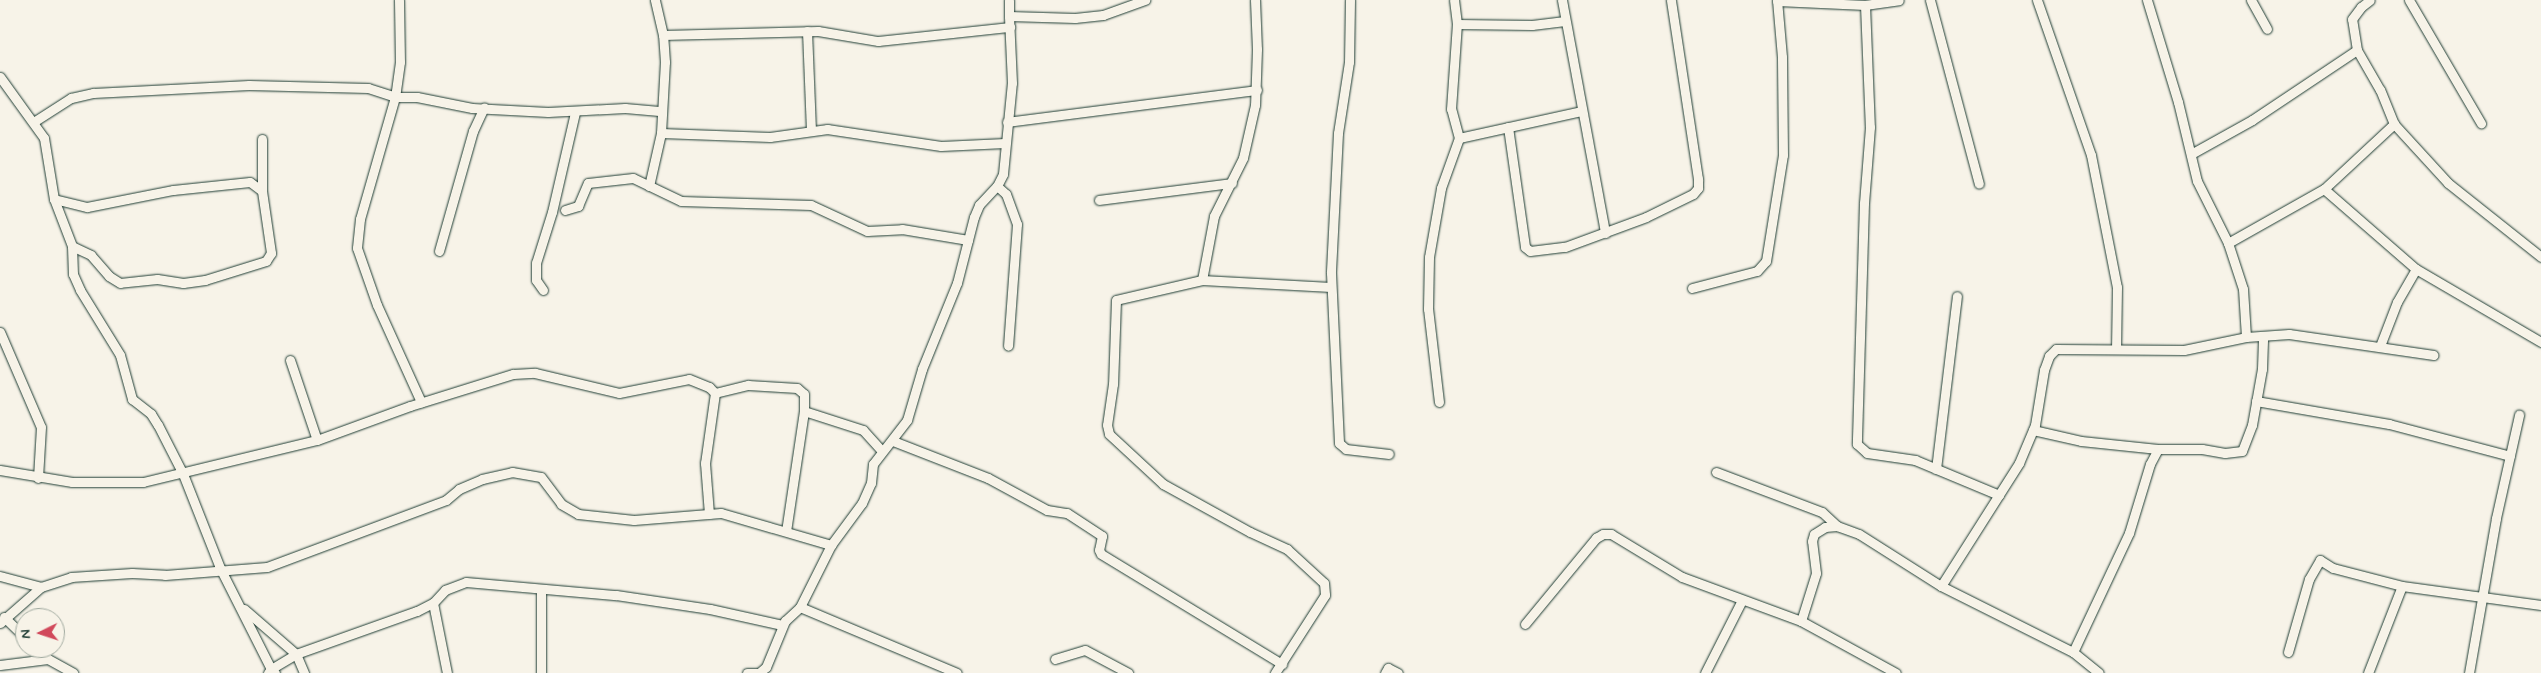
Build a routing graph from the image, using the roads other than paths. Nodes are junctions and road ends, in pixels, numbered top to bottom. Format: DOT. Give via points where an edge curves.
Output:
graph roads {
  1 [pos="398,0"];
  2 [pos="655,0"];
  3 [pos="1009,0"];
  4 [pos="1145,0"];
  5 [pos="1255,0"];
  6 [pos="1350,0"];
  7 [pos="1454,0"];
  8 [pos="1562,0"];
  9 [pos="1671,0"];
  10 [pos="1898,0"];
  11 [pos="1930,0"];
  12 [pos="2037,0"];
  13 [pos="2147,0"];
  14 [pos="2251,0"];
  15 [pos="2370,0"];
  16 [pos="2409,0"];
  17 [pos="1777,1"];
  18 [pos="1865,5"];
  19 [pos="1009,16"];
  20 [pos="1565,21"];
  21 [pos="1457,24"];
  22 [pos="1010,27"];
  23 [pos="2267,29"];
  24 [pos="807,31"];
  25 [pos="663,35"];
  26 [pos="2357,50"];
  27 [pos="0,77"];
  28 [pos="1257,90"];
  29 [pos="395,97"];
  30 [pos="484,107"];
  31 [pos="662,111"];
  32 [pos="1582,111"];
  33 [pos="575,112"];
  34 [pos="35,121"];
  35 [pos="1007,122"];
  36 [pos="2481,123"];
  37 [pos="2394,124"];
  38 [pos="1508,127"];
  39 [pos="811,130"];
  40 [pos="661,132"];
  41 [pos="1459,138"];
  42 [pos="262,139"];
  43 [pos="1005,143"];
  44 [pos="2191,154"];
  45 [pos="1232,183"];
  46 [pos="1979,184"];
  47 [pos="649,186"];
  48 [pos="997,186"];
  49 [pos="2324,189"];
  50 [pos="262,191"];
  51 [pos="54,198"];
  52 [pos="1099,200"];
  53 [pos="565,210"];
  54 [pos="1605,233"];
  55 [pos="968,240"];
  56 [pos="2228,244"];
  57 [pos="72,246"];
  58 [pos="439,251"];
  59 [pos="2541,257"];
  60 [pos="2416,269"];
  61 [pos="1202,280"];
  62 [pos="1331,287"];
  63 [pos="1692,288"];
  64 [pos="543,290"];
  65 [pos="1957,296"];
  66 [pos="0,332"];
  67 [pos="2246,337"];
  68 [pos="2263,338"];
  69 [pos="2541,342"];
  70 [pos="1008,346"];
  71 [pos="2380,346"];
  72 [pos="2116,348"];
  73 [pos="2434,355"];
  74 [pos="290,360"];
  75 [pos="715,393"];
  76 [pos="420,402"];
  77 [pos="1439,402"];
  78 [pos="2256,402"];
  79 [pos="804,412"];
  80 [pos="2519,415"];
  81 [pos="2033,430"];
  82 [pos="317,440"];
  83 [pos="893,441"];
  84 [pos="2158,449"];
  85 [pos="882,451"];
  86 [pos="1389,454"];
  87 [pos="2510,456"];
  88 [pos="0,470"];
  89 [pos="1936,470"];
  90 [pos="1716,472"];
  91 [pos="183,474"];
  92 [pos="38,478"];
  93 [pos="1998,495"];
  94 [pos="709,514"];
  95 [pos="1837,526"];
  96 [pos="786,532"];
  97 [pos="831,545"];
  98 [pos="220,568"];
  99 [pos="0,576"];
  100 [pos="1941,586"];
  101 [pos="2402,586"];
  102 [pos="41,587"];
  103 [pos="541,590"];
  104 [pos="2484,597"];
  105 [pos="1742,600"];
  106 [pos="433,603"];
  107 [pos="240,605"];
  108 [pos="2541,605"];
  109 [pos="800,607"];
  110 [pos="2,620"];
  111 [pos="1801,621"];
  112 [pos="1525,624"];
  113 [pos="782,625"];
  114 [pos="15,630"];
  115 [pos="2073,652"];
  116 [pos="2288,652"];
  117 [pos="296,654"];
  118 [pos="48,659"];
  119 [pos="1055,659"];
  120 [pos="1282,664"];
  121 [pos="0,665"];
  122 [pos="271,672"];
  123 [pos="73,673"];
  124 [pos="304,673"];
  125 [pos="447,673"];
  126 [pos="541,673"];
  127 [pos="747,673"];
  128 [pos="758,673"];
  129 [pos="957,673"];
  130 [pos="1128,673"];
  131 [pos="1275,673"];
  132 [pos="1385,673"];
  133 [pos="1398,673"];
  134 [pos="1705,673"];
  135 [pos="1896,673"];
  136 [pos="2099,673"];
  137 [pos="2368,673"];
  138 [pos="2469,673"];
  1 -- 29 [label="street" via="400,62"];
  2 -- 25 [label="street"];
  3 -- 19 [label="street"];
  4 -- 19 [label="street" via="1087,17"];
  5 -- 28 [label="street"];
  6 -- 62 [label="street" via="1349,62 1337,151"];
  7 -- 21 [label="street"];
  8 -- 20 [label="street"];
  9 -- 54 [label="street" via="1698,188 1672,204"];
  10 -- 18 [label="street"];
  11 -- 46 [label="street"];
  12 -- 72 [label="street" via="2091,155 2117,287"];
  13 -- 44 [label="street"];
  14 -- 23 [label="street"];
  15 -- 26 [label="street" via="2352,19"];
  16 -- 36 [label="street"];
  17 -- 18 [label="street"];
  17 -- 63 [label="street" via="1784,84 1783,155 1766,261 1757,271"];
  18 -- 89 [label="street" via="1870,127 1864,203 1857,444 1867,453 1915,460"];
  19 -- 22 [label="street"];
  20 -- 21 [label="street" via="1532,25"];
  20 -- 32 [label="street"];
  21 -- 41 [label="street" via="1451,109"];
  22 -- 24 [label="street" via="878,41 840,33"];
  22 -- 35 [label="street" via="1012,83"];
  24 -- 25 [label="street"];
  24 -- 39 [label="street"];
  25 -- 31 [label="street"];
  26 -- 37 [label="street" via="2380,90"];
  26 -- 44 [label="street" via="2252,120"];
  27 -- 34 [label="street"];
  28 -- 35 [label="street"];
  28 -- 45 [label="street" via="1247,143"];
  29 -- 30 [label="street"];
  29 -- 34 [label="street" via="368,88 249,85 126,90 71,98"];
  29 -- 76 [label="street" via="360,219 357,248 377,305"];
  30 -- 33 [label="street"];
  30 -- 58 [label="street" via="473,131"];
  31 -- 33 [label="street" via="625,108"];
  31 -- 40 [label="street"];
  32 -- 38 [label="street"];
  32 -- 54 [label="street"];
  33 -- 64 [label="street" via="552,212 536,263 536,280"];
  34 -- 51 [label="street" via="44,138"];
  35 -- 43 [label="street"];
  37 -- 49 [label="street"];
  37 -- 59 [label="street" via="2448,183"];
  38 -- 41 [label="street"];
  38 -- 54 [label="street" via="1525,247 1534,253 1565,247"];
  39 -- 40 [label="street" via="770,137"];
  39 -- 43 [label="street" via="827,129 940,146"];
  40 -- 47 [label="street"];
  41 -- 77 [label="street" via="1440,188 1429,257 1428,309"];
  42 -- 50 [label="street"];
  43 -- 48 [label="street" via="1003,174"];
  44 -- 56 [label="street" via="2197,181"];
  45 -- 52 [label="street"];
  45 -- 61 [label="street" via="1214,216"];
  47 -- 53 [label="street" via="633,178 592,182 585,187 578,206"];
  47 -- 55 [label="street" via="680,201 811,205 867,231 902,229"];
  48 -- 55 [label="street" via="979,205"];
  48 -- 70 [label="street" via="1006,194 1017,224"];
  49 -- 56 [label="street"];
  49 -- 60 [label="street"];
  50 -- 51 [label="street" via="250,182 173,190 87,207"];
  50 -- 57 [label="street" via="270,257 205,280 183,283 157,279 120,283 109,276 91,254"];
  51 -- 57 [label="street"];
  55 -- 83 [label="street" via="957,283 922,369 907,420"];
  56 -- 67 [label="street" via="2243,288"];
  57 -- 91 [label="street" via="74,274 120,355 132,400 158,424"];
  60 -- 69 [label="street"];
  60 -- 71 [label="street" via="2397,302"];
  61 -- 62 [label="street"];
  61 -- 120 [label="street" via="1116,300 1113,384 1107,430 1163,484 1287,549 1324,583 1325,596"];
  62 -- 86 [label="street" via="1339,443 1346,449"];
  65 -- 89 [label="street"];
  66 -- 92 [label="street" via="41,427"];
  67 -- 68 [label="street"];
  67 -- 72 [label="street" via="2184,350"];
  68 -- 71 [label="street" via="2289,334"];
  68 -- 78 [label="street"];
  71 -- 73 [label="street"];
  72 -- 81 [label="street" via="2056,349 2049,356 2039,389"];
  74 -- 82 [label="street"];
  75 -- 76 [label="street" via="689,378 619,393 524,372 497,377"];
  75 -- 79 [label="street" via="748,385 797,388 804,394"];
  75 -- 94 [label="street" via="706,463"];
  76 -- 82 [label="street"];
  78 -- 84 [label="street" via="2248,441 2242,451"];
  78 -- 87 [label="street" via="2389,424"];
  79 -- 85 [label="street" via="863,430"];
  79 -- 96 [label="street"];
  80 -- 87 [label="street"];
  81 -- 84 [label="street" via="2081,441"];
  81 -- 93 [label="street" via="2019,463"];
  82 -- 91 [label="street"];
  83 -- 85 [label="street"];
  83 -- 120 [label="street" via="988,478 1047,510 1067,514 1102,536 1101,554"];
  84 -- 115 [label="street" via="2150,464 2129,533"];
  85 -- 97 [label="street" via="873,464 871,483 862,503"];
  87 -- 104 [label="street" via="2496,518"];
  88 -- 92 [label="street"];
  89 -- 93 [label="street"];
  90 -- 95 [label="street" via="1822,512"];
  91 -- 92 [label="street" via="143,482 72,482"];
  91 -- 98 [label="street"];
  93 -- 100 [label="street"];
  94 -- 96 [label="street" via="731,515"];
  94 -- 98 [label="street" via="634,520 578,514 561,504 541,477 512,472 482,479 459,489 446,500 267,567"];
  95 -- 100 [label="street" via="1859,534"];
  95 -- 111 [label="street" via="1825,527 1814,534 1816,574"];
  96 -- 97 [label="street"];
  97 -- 109 [label="street"];
  98 -- 102 [label="street" via="165,575 132,572 71,577"];
  98 -- 107 [label="street"];
  99 -- 102 [label="street"];
  100 -- 115 [label="street"];
  101 -- 104 [label="street"];
  101 -- 116 [label="street" via="2333,568 2320,560 2309,579"];
  101 -- 137 [label="street"];
  102 -- 110 [label="street"];
  103 -- 106 [label="street" via="466,582 445,590"];
  103 -- 113 [label="street" via="581,591 678,604"];
  103 -- 126 [label="street"];
  104 -- 108 [label="street"];
  104 -- 138 [label="street"];
  105 -- 111 [label="street"];
  105 -- 112 [label="street" via="1696,584 1622,540 1603,534 1564,573"];
  105 -- 134 [label="street"];
  106 -- 117 [label="street"];
  106 -- 125 [label="street"];
  107 -- 117 [label="street"];
  107 -- 122 [label="street"];
  109 -- 113 [label="street"];
  109 -- 129 [label="street"];
  110 -- 114 [label="street"];
  111 -- 135 [label="street"];
  113 -- 128 [label="street" via="766,667"];
  115 -- 136 [label="street"];
  117 -- 122 [label="street"];
  117 -- 124 [label="street"];
  118 -- 121 [label="street"];
  118 -- 123 [label="street"];
  119 -- 130 [label="street" via="1085,650"];
  120 -- 131 [label="street"];
  127 -- 128 [label="street"];
  132 -- 133 [label="street" via="1388,668"];
}
